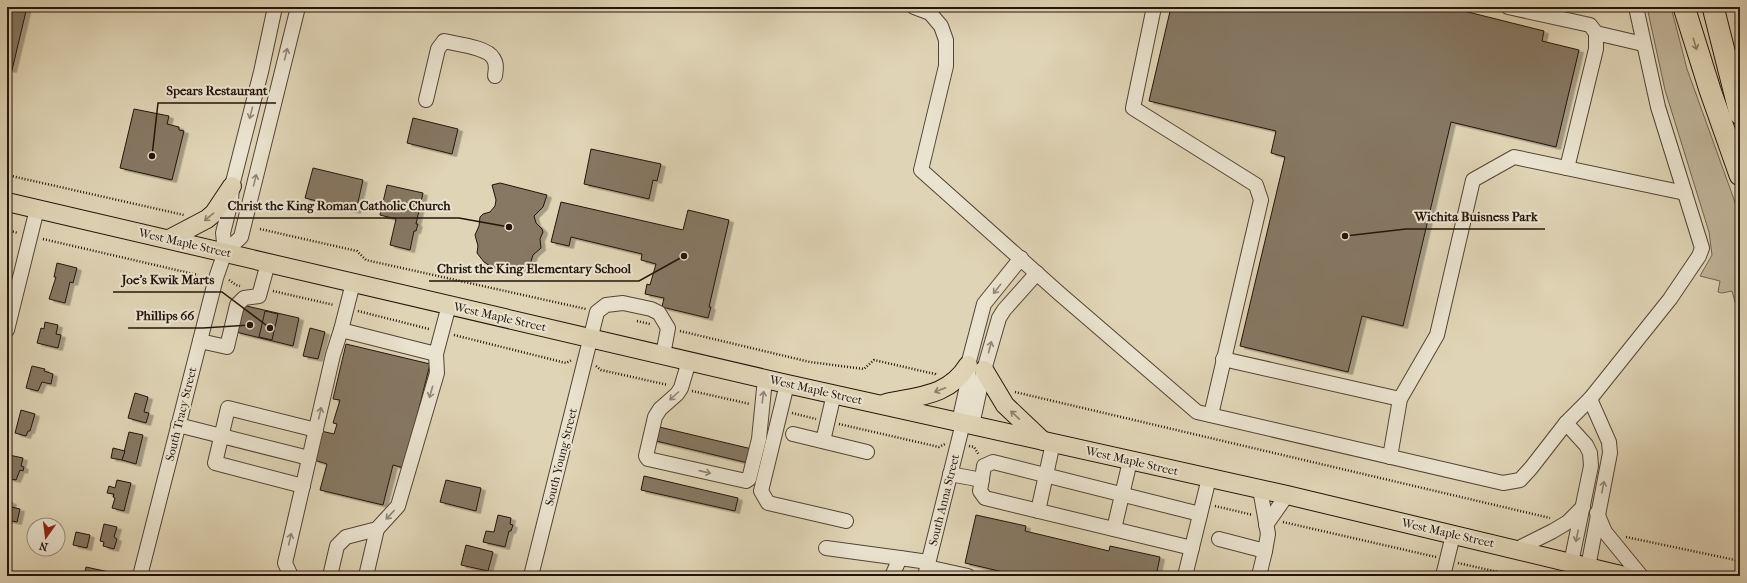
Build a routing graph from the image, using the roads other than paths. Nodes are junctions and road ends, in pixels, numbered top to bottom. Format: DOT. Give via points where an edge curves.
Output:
graph roads {
  1 [pos="275,7"];
  2 [pos="298,7"];
  3 [pos="914,7"];
  4 [pos="1154,7"];
  5 [pos="1508,7"];
  6 [pos="1636,7"];
  7 [pos="1684,7"];
  8 [pos="1713,7"];
  9 [pos="1596,33"];
  10 [pos="1643,44"];
  11 [pos="495,76"];
  12 [pos="426,100"];
  13 [pos="1740,114"];
  14 [pos="1567,168"];
  15 [pos="1740,175"];
  16 [pos="232,186"];
  17 [pos="1685,193"];
  18 [pos="7,202"];
  19 [pos="37,209"];
  20 [pos="169,239"];
  21 [pos="225,252"];
  22 [pos="1021,258"];
  23 [pos="268,263"];
  24 [pos="1037,273"];
  25 [pos="353,283"];
  26 [pos="449,305"];
  27 [pos="7,330"];
  28 [pos="341,330"];
  29 [pos="591,338"];
  30 [pos="200,341"];
  31 [pos="436,354"];
  32 [pos="663,355"];
  33 [pos="1223,359"];
  34 [pos="689,361"];
  35 [pos="976,367"];
  36 [pos="766,379"];
  37 [pos="787,384"];
  38 [pos="834,394"];
  39 [pos="1400,399"];
  40 [pos="1590,399"];
  41 [pos="879,404"];
  42 [pos="1210,415"];
  43 [pos="1566,423"];
  44 [pos="964,424"];
  45 [pos="178,425"];
  46 [pos="316,430"];
  47 [pos="793,434"];
  48 [pos="221,436"];
  49 [pos="823,441"];
  50 [pos="1048,442"];
  51 [pos="867,452"];
  52 [pos="1390,457"];
  53 [pos="309,458"];
  54 [pos="1130,461"];
  55 [pos="950,474"];
  56 [pos="1046,476"];
  57 [pos="1209,478"];
  58 [pos="982,480"];
  59 [pos="303,486"];
  60 [pos="1260,489"];
  61 [pos="1122,494"];
  62 [pos="1287,495"];
  63 [pos="1584,507"];
  64 [pos="1202,509"];
  65 [pos="1038,511"];
  66 [pos="1597,513"];
  67 [pos="846,521"];
  68 [pos="1267,521"];
  69 [pos="377,529"];
  70 [pos="1114,529"];
  71 [pos="1453,535"];
  72 [pos="1219,539"];
  73 [pos="826,548"];
  74 [pos="1192,548"];
  75 [pos="1515,550"];
  76 [pos="1265,551"];
  77 [pos="900,558"];
  78 [pos="1579,565"];
  79 [pos="927,568"];
  80 [pos="140,576"];
  81 [pos="291,576"];
  82 [pos="330,576"];
  83 [pos="366,576"];
  84 [pos="531,576"];
  85 [pos="892,576"];
  86 [pos="968,576"];
  87 [pos="1185,576"];
  88 [pos="1259,576"];
  89 [pos="1443,576"];
  90 [pos="1625,576"];
  91 [pos="1641,576"];
  1 -- 16 [label="street, South Tracy Street, one-way"];
  21 -- 2 [label="street, South Tracy Street, one-way" via="240,237"];
  3 -- 22 [label="street" via="930,13 941,26 946,40 946,66 921,170"];
  4 -- 33 [label="street" via="1133,108 1256,185 1261,200"];
  5 -- 9 [label="street" via="1590,25"];
  6 -- 10 [label="street"];
  7 -- 15 [label="highway, one-way"];
  8 -- 13 [label="highway"];
  9 -- 10 [label="street"];
  9 -- 14 [label="street" via="1596,49"];
  10 -- 17 [label="street" via="1658,107"];
  11 -- 12 [label="street" via="493,57 485,50 444,41 438,49"];
  14 -- 17 [label="street"];
  14 -- 39 [label="street" via="1514,157 1473,180 1437,335"];
  16 -- 20 [label="main road, one-way" via="207,219"];
  16 -- 21 [label="street, South Tracy Street" via="223,232"];
  17 -- 40 [label="street" via="1700,239 1702,248 1699,256 1670,299"];
  18 -- 19 [label="main road, West Maple Street"];
  19 -- 20 [label="main road, West Maple Street"];
  19 -- 27 [label="street"];
  20 -- 21 [label="main road, West Maple Street"];
  21 -- 23 [label="main road, West Maple Street"];
  21 -- 30 [label="street, South Tracy Street"];
  22 -- 24 [label="street"];
  22 -- 35 [label="street, one-way" via="984,304"];
  23 -- 25 [label="main road, West Maple Street"];
  23 -- 30 [label="street" via="259,296 244,298 237,305 227,347"];
  35 -- 24 [label="street, one-way" via="1004,310"];
  24 -- 42 [label="street" via="1181,399 1197,412"];
  25 -- 26 [label="main road, West Maple Street"];
  25 -- 28 [label="street"];
  26 -- 29 [label="main road, West Maple Street"];
  26 -- 31 [label="street"];
  28 -- 31 [label="street"];
  46 -- 28 [label="street, one-way"];
  29 -- 32 [label="main road, West Maple Street"];
  29 -- 32 [label="street, South Young Street" via="597,312 606,305 623,303 651,309 659,313 668,328"];
  29 -- 84 [label="street, South Young Street"];
  30 -- 45 [label="street, South Tracy Street"];
  31 -- 69 [label="street, one-way" via="437,373 398,506"];
  32 -- 34 [label="main road, West Maple Street"];
  33 -- 39 [label="street"];
  33 -- 42 [label="street"];
  34 -- 36 [label="main road, West Maple Street"];
  34 -- 36 [label="street, one-way" via="681,388 655,417 646,456 648,459 746,481 749,479 757,451"];
  35 -- 41 [label="main road, one-way" via="940,391"];
  35 -- 44 [label="street, South Anna Street" via="969,378"];
  50 -- 35 [label="main road, one-way" via="1005,405"];
  36 -- 37 [label="main road, West Maple Street"];
  37 -- 38 [label="main road, West Maple Street"];
  37 -- 67 [label="street" via="761,491 768,503"];
  38 -- 41 [label="main road, West Maple Street"];
  38 -- 49 [label="street"];
  39 -- 52 [label="street"];
  40 -- 43 [label="street"];
  66 -- 40 [label="street, one-way" via="1610,453 1609,442"];
  41 -- 44 [label="main road, West Maple Street"];
  42 -- 52 [label="street"];
  43 -- 52 [label="street" via="1520,480 1503,483"];
  43 -- 63 [label="street" via="1590,453 1591,466"];
  44 -- 50 [label="main road, West Maple Street"];
  44 -- 55 [label="street, South Anna Street"];
  45 -- 48 [label="street"];
  45 -- 80 [label="street, South Tracy Street"];
  46 -- 48 [label="street" via="228,408"];
  46 -- 53 [label="street"];
  47 -- 49 [label="street"];
  48 -- 53 [label="street"];
  48 -- 59 [label="street" via="215,463"];
  49 -- 51 [label="street"];
  50 -- 54 [label="main road, West Maple Street"];
  50 -- 56 [label="street"];
  53 -- 59 [label="street"];
  54 -- 57 [label="main road, West Maple Street"];
  54 -- 61 [label="street"];
  55 -- 58 [label="street"];
  55 -- 79 [label="street, South Anna Street"];
  56 -- 58 [label="street" via="993,462 984,466"];
  56 -- 61 [label="street"];
  56 -- 65 [label="street"];
  57 -- 60 [label="main road, West Maple Street"];
  57 -- 64 [label="street"];
  58 -- 65 [label="street" via="980,491 985,498"];
  81 -- 59 [label="street, one-way" via="284,563"];
  60 -- 62 [label="main road, West Maple Street"];
  60 -- 68 [label="street"];
  61 -- 64 [label="street"];
  61 -- 70 [label="street"];
  62 -- 68 [label="street"];
  62 -- 71 [label="main road, West Maple Street"];
  63 -- 75 [label="street" via="1553,532"];
  63 -- 78 [label="street, one-way"];
  64 -- 74 [label="street"];
  65 -- 70 [label="street"];
  66 -- 78 [label="street"];
  66 -- 91 [label="street" via="1605,532"];
  68 -- 76 [label="street"];
  69 -- 82 [label="street" via="346,537 337,546"];
  69 -- 83 [label="street"];
  70 -- 74 [label="street"];
  71 -- 75 [label="main road, West Maple Street"];
  71 -- 89 [label="street"];
  72 -- 76 [label="street"];
  73 -- 77 [label="street"];
  74 -- 87 [label="street"];
  75 -- 78 [label="main road, West Maple Street"];
  76 -- 88 [label="street"];
  77 -- 79 [label="street"];
  77 -- 85 [label="street"];
  78 -- 90 [label="main road, West Maple Street"];
  79 -- 86 [label="street"];
}
